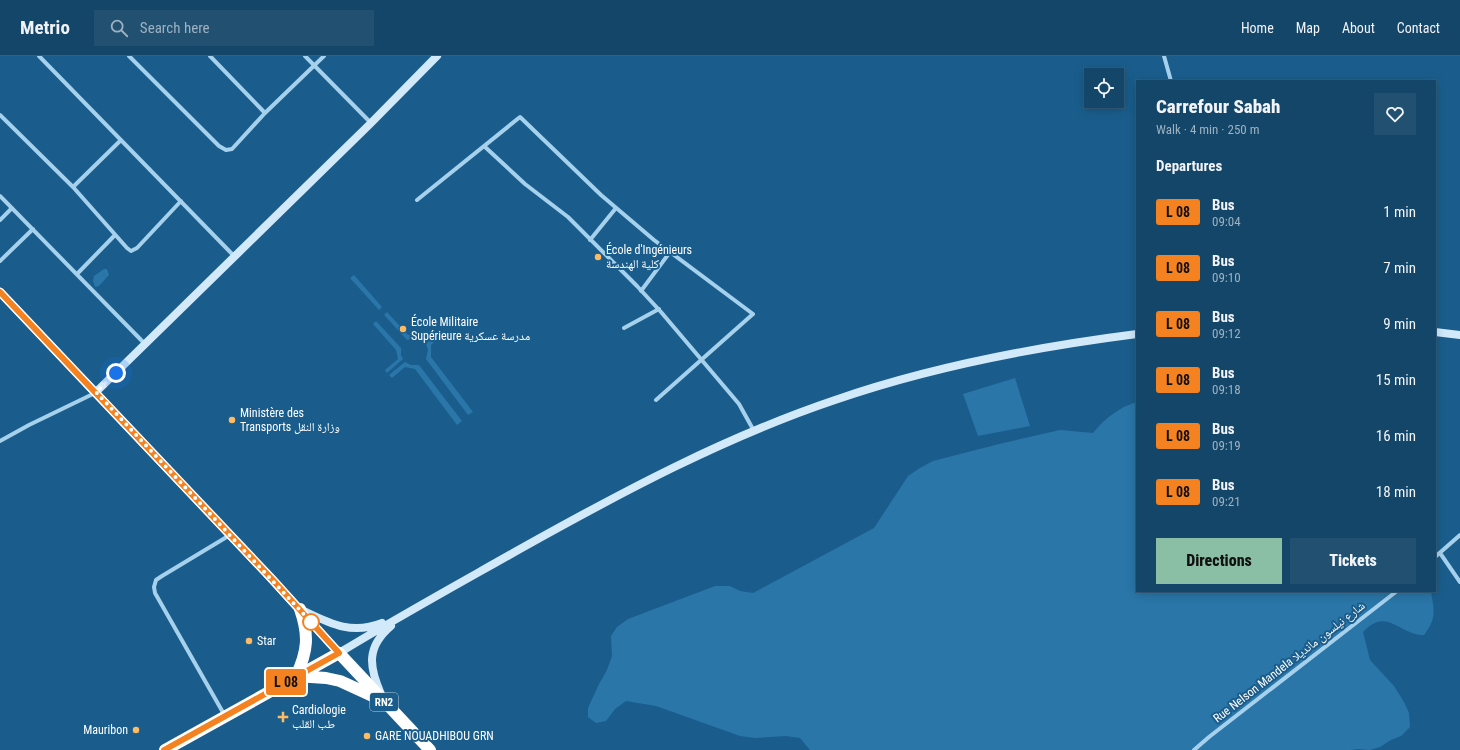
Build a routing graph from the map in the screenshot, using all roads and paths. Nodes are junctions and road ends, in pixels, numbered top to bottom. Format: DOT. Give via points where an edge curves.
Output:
graph roads {
  1 [pos="39,56"];
  2 [pos="129,56"];
  3 [pos="210,56"];
  4 [pos="305,56"];
  5 [pos="324,56"];
  6 [pos="437,56"];
  7 [pos="1164,56"];
  8 [pos="314,65"];
  9 [pos="1171,80"];
  10 [pos="265,113"];
  11 [pos="0,115"];
  12 [pos="371,123"];
  13 [pos="121,140"];
  14 [pos="484,146"];
  15 [pos="73,187"];
  16 [pos="0,196"];
  17 [pos="418,200"];
  18 [pos="181,201"];
  19 [pos="12,208"];
  20 [pos="616,208"];
  21 [pos="0,220"];
  22 [pos="33,229"];
  23 [pos="116,235"];
  24 [pos="590,240"];
  25 [pos="670,252"];
  26 [pos="234,256"];
  27 [pos="0,261"];
  28 [pos="77,274"];
  29 [pos="641,290"];
  30 [pos="0,292"];
  31 [pos="658,309"];
  32 [pos="624,328"];
  33 [pos="1436,332"];
  34 [pos="1136,334"];
  35 [pos="1460,335"];
  36 [pos="145,344"];
  37 [pos="702,360"];
  38 [pos="96,392"];
  39 [pos="656,400"];
  40 [pos="754,431"];
  41 [pos="0,441"];
  42 [pos="230,535"];
  43 [pos="1460,535"];
  44 [pos="1440,553"];
  45 [pos="1436,556"];
  46 [pos="1460,582"];
  47 [pos="1395,592"];
  48 [pos="300,609"];
  49 [pos="407,613"];
  50 [pos="339,653"];
  51 [pos="296,676"];
  52 [pos="385,702"];
  53 [pos="226,716"];
  54 [pos="164,750"];
  55 [pos="430,750"];
  56 [pos="1194,750"];
  1 -- 13 [label="street"];
  2 -- 10 [label="street" via="226,150 232,149"];
  3 -- 10 [label="street"];
  4 -- 8 [label="street"];
  5 -- 8 [label="street"];
  6 -- 12 [label="main road"];
  7 -- 9 [label="street"];
  8 -- 10 [label="street"];
  8 -- 12 [label="street"];
  11 -- 15 [label="street"];
  12 -- 26 [label="main road"];
  13 -- 15 [label="street"];
  13 -- 18 [label="street"];
  14 -- 17 [label="street"];
  14 -- 20 [label="street" via="520,117"];
  14 -- 24 [label="street" via="525,184 568,217"];
  15 -- 23 [label="street"];
  16 -- 19 [label="street"];
  18 -- 23 [label="street" via="137,248 131,251"];
  18 -- 26 [label="street"];
  19 -- 21 [label="street"];
  19 -- 22 [label="street"];
  20 -- 24 [label="street"];
  20 -- 25 [label="street"];
  22 -- 27 [label="street"];
  22 -- 28 [label="street"];
  23 -- 28 [label="street"];
  24 -- 29 [label="street"];
  25 -- 29 [label="street"];
  25 -- 37 [label="street" via="753,314"];
  26 -- 36 [label="main road"];
  28 -- 36 [label="street"];
  29 -- 31 [label="street"];
  30 -- 38 [label="main road"];
  31 -- 32 [label="street"];
  31 -- 37 [label="street"];
  33 -- 35 [label="main road"];
  34 -- 40 [label="main road" via="1020,351 886,383"];
  36 -- 38 [label="main road"];
  37 -- 39 [label="street"];
  37 -- 40 [label="street" via="739,404"];
  38 -- 41 [label="street"];
  38 -- 42 [label="main road"];
  40 -- 49 [label="main road" via="680,464 605,502"];
  42 -- 48 [label="main road"];
  42 -- 53 [label="street" via="156,580 154,587 155,593"];
  43 -- 44 [label="street"];
  44 -- 45 [label="street"];
  44 -- 46 [label="street"];
  47 -- 56 [label="street, Rue Nelson Mandela شارع نيلسون مانديلا"];
  48 -- 49 [label="main road" via="338,626 356,629 379,624"];
  48 -- 50 [label="main road"];
  48 -- 51 [label="highway" via="305,623 306,648 303,663"];
  49 -- 50 [label="main road"];
  49 -- 52 [label="main road" via="376,642 373,670"];
  50 -- 51 [label="highway"];
  50 -- 52 [label="highway, RN2"];
  51 -- 52 [label="highway" via="340,681"];
  51 -- 53 [label="highway"];
  52 -- 55 [label="highway, RN2"];
  53 -- 54 [label="highway"];
}
